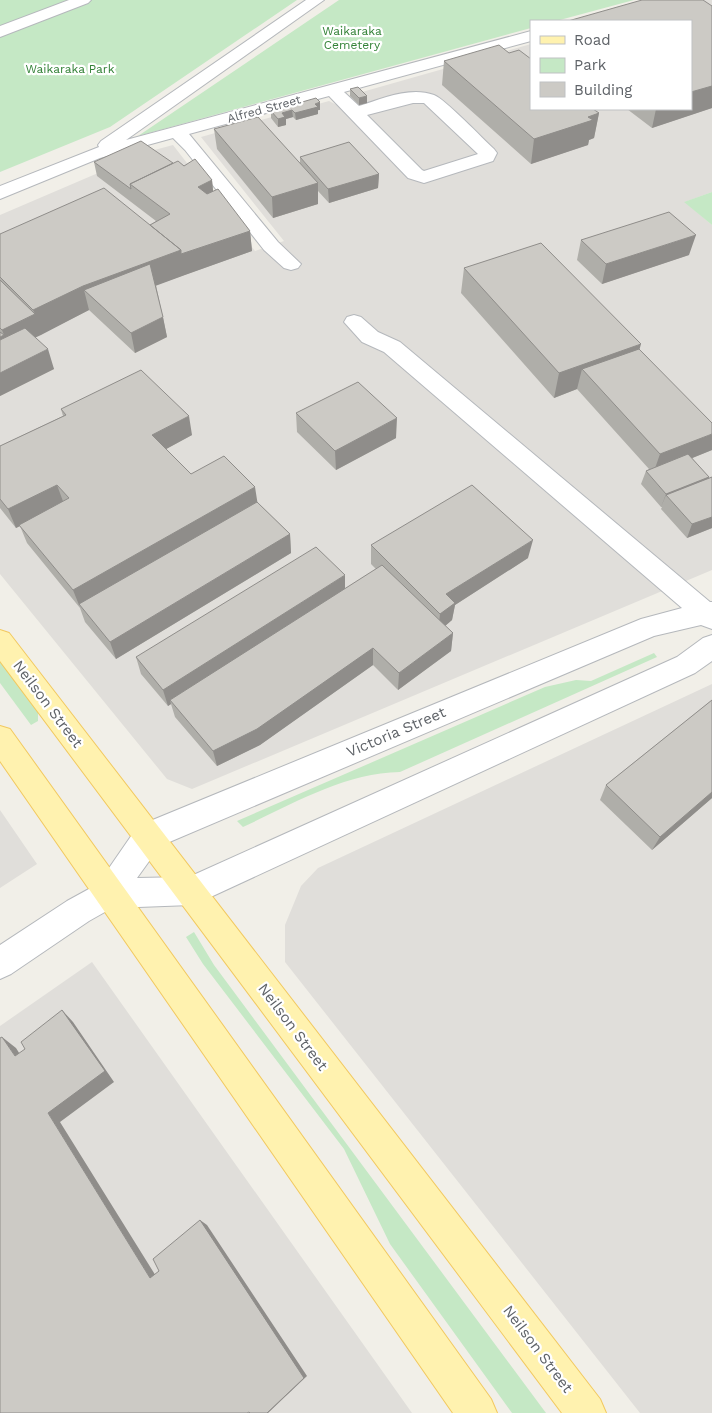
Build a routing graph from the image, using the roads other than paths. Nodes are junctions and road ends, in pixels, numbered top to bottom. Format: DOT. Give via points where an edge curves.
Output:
graph roads {
  1 [pos="83,0"];
  2 [pos="316,0"];
  3 [pos="0,32"];
  4 [pos="530,36"];
  5 [pos="510,42"];
  6 [pos="526,54"];
  7 [pos="333,90"];
  8 [pos="355,113"];
  9 [pos="178,133"];
  10 [pos="94,154"];
  11 [pos="0,193"];
  12 [pos="291,264"];
  13 [pos="354,322"];
  14 [pos="710,615"];
  15 [pos="0,641"];
  16 [pos="712,646"];
  17 [pos="0,738"];
  18 [pos="149,836"];
  19 [pos="191,891"];
  20 [pos="109,894"];
  21 [pos="0,963"];
  22 [pos="466,1405"];
  23 [pos="586,1413"];
  1 -- 3 [label="street"];
  2 -- 10 [label="street"];
  4 -- 5 [label="street, Alfred Street"];
  5 -- 6 [label="street"];
  5 -- 7 [label="street, Alfred Street"];
  7 -- 8 [label="street"];
  7 -- 9 [label="street, Alfred Street"];
  8 -- 8 [label="street" via="420,176 487,157 488,153 425,97 413,96"];
  9 -- 10 [label="street, Alfred Street"];
  9 -- 12 [label="street" via="272,246"];
  10 -- 11 [label="street, Alfred Street"];
  13 -- 14 [label="street" via="370,337 392,346"];
  14 -- 18 [label="street, Victoria Street" via="650,626"];
  15 -- 18 [label="main road, Neilson Street"];
  16 -- 19 [label="street" via="686,665"];
  17 -- 20 [label="main road"];
  18 -- 19 [label="main road, Neilson Street"];
  18 -- 20 [label="street"];
  19 -- 20 [label="street"];
  19 -- 23 [label="main road, Neilson Street"];
  20 -- 21 [label="street"];
  20 -- 22 [label="main road"];
}
